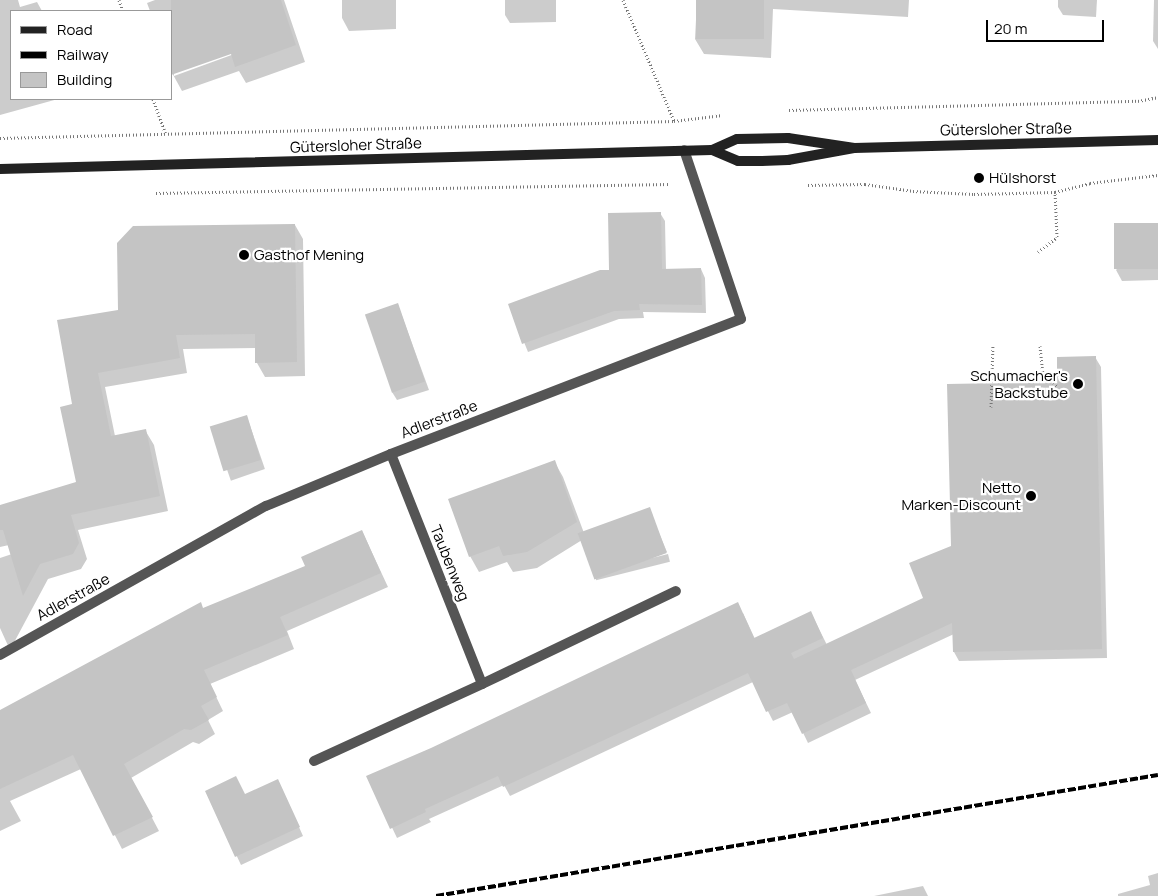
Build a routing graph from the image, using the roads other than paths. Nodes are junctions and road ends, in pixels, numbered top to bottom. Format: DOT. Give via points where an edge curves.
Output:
graph roads {
  1 [pos="1158,140"];
  2 [pos="854,148"];
  3 [pos="684,150"];
  4 [pos="712,150"];
  5 [pos="0,169"];
  6 [pos="391,454"];
  7 [pos="676,591"];
  8 [pos="0,655"];
  9 [pos="482,684"];
  10 [pos="314,761"];
  1 -- 2 [label="main road, Gütersloher Straße"];
  2 -- 4 [label="main road, Gütersloher Straße" via="788,138 737,139"];
  2 -- 4 [label="main road, Gütersloher Straße" via="788,160 738,161"];
  3 -- 4 [label="main road, Gütersloher Straße"];
  3 -- 5 [label="main road, Gütersloher Straße"];
  3 -- 6 [label="street, Adlerstraße" via="742,319"];
  6 -- 8 [label="street, Adlerstraße" via="266,506"];
  6 -- 9 [label="street, Taubenweg"];
  7 -- 9 [label="street"];
  9 -- 10 [label="street"];
}
